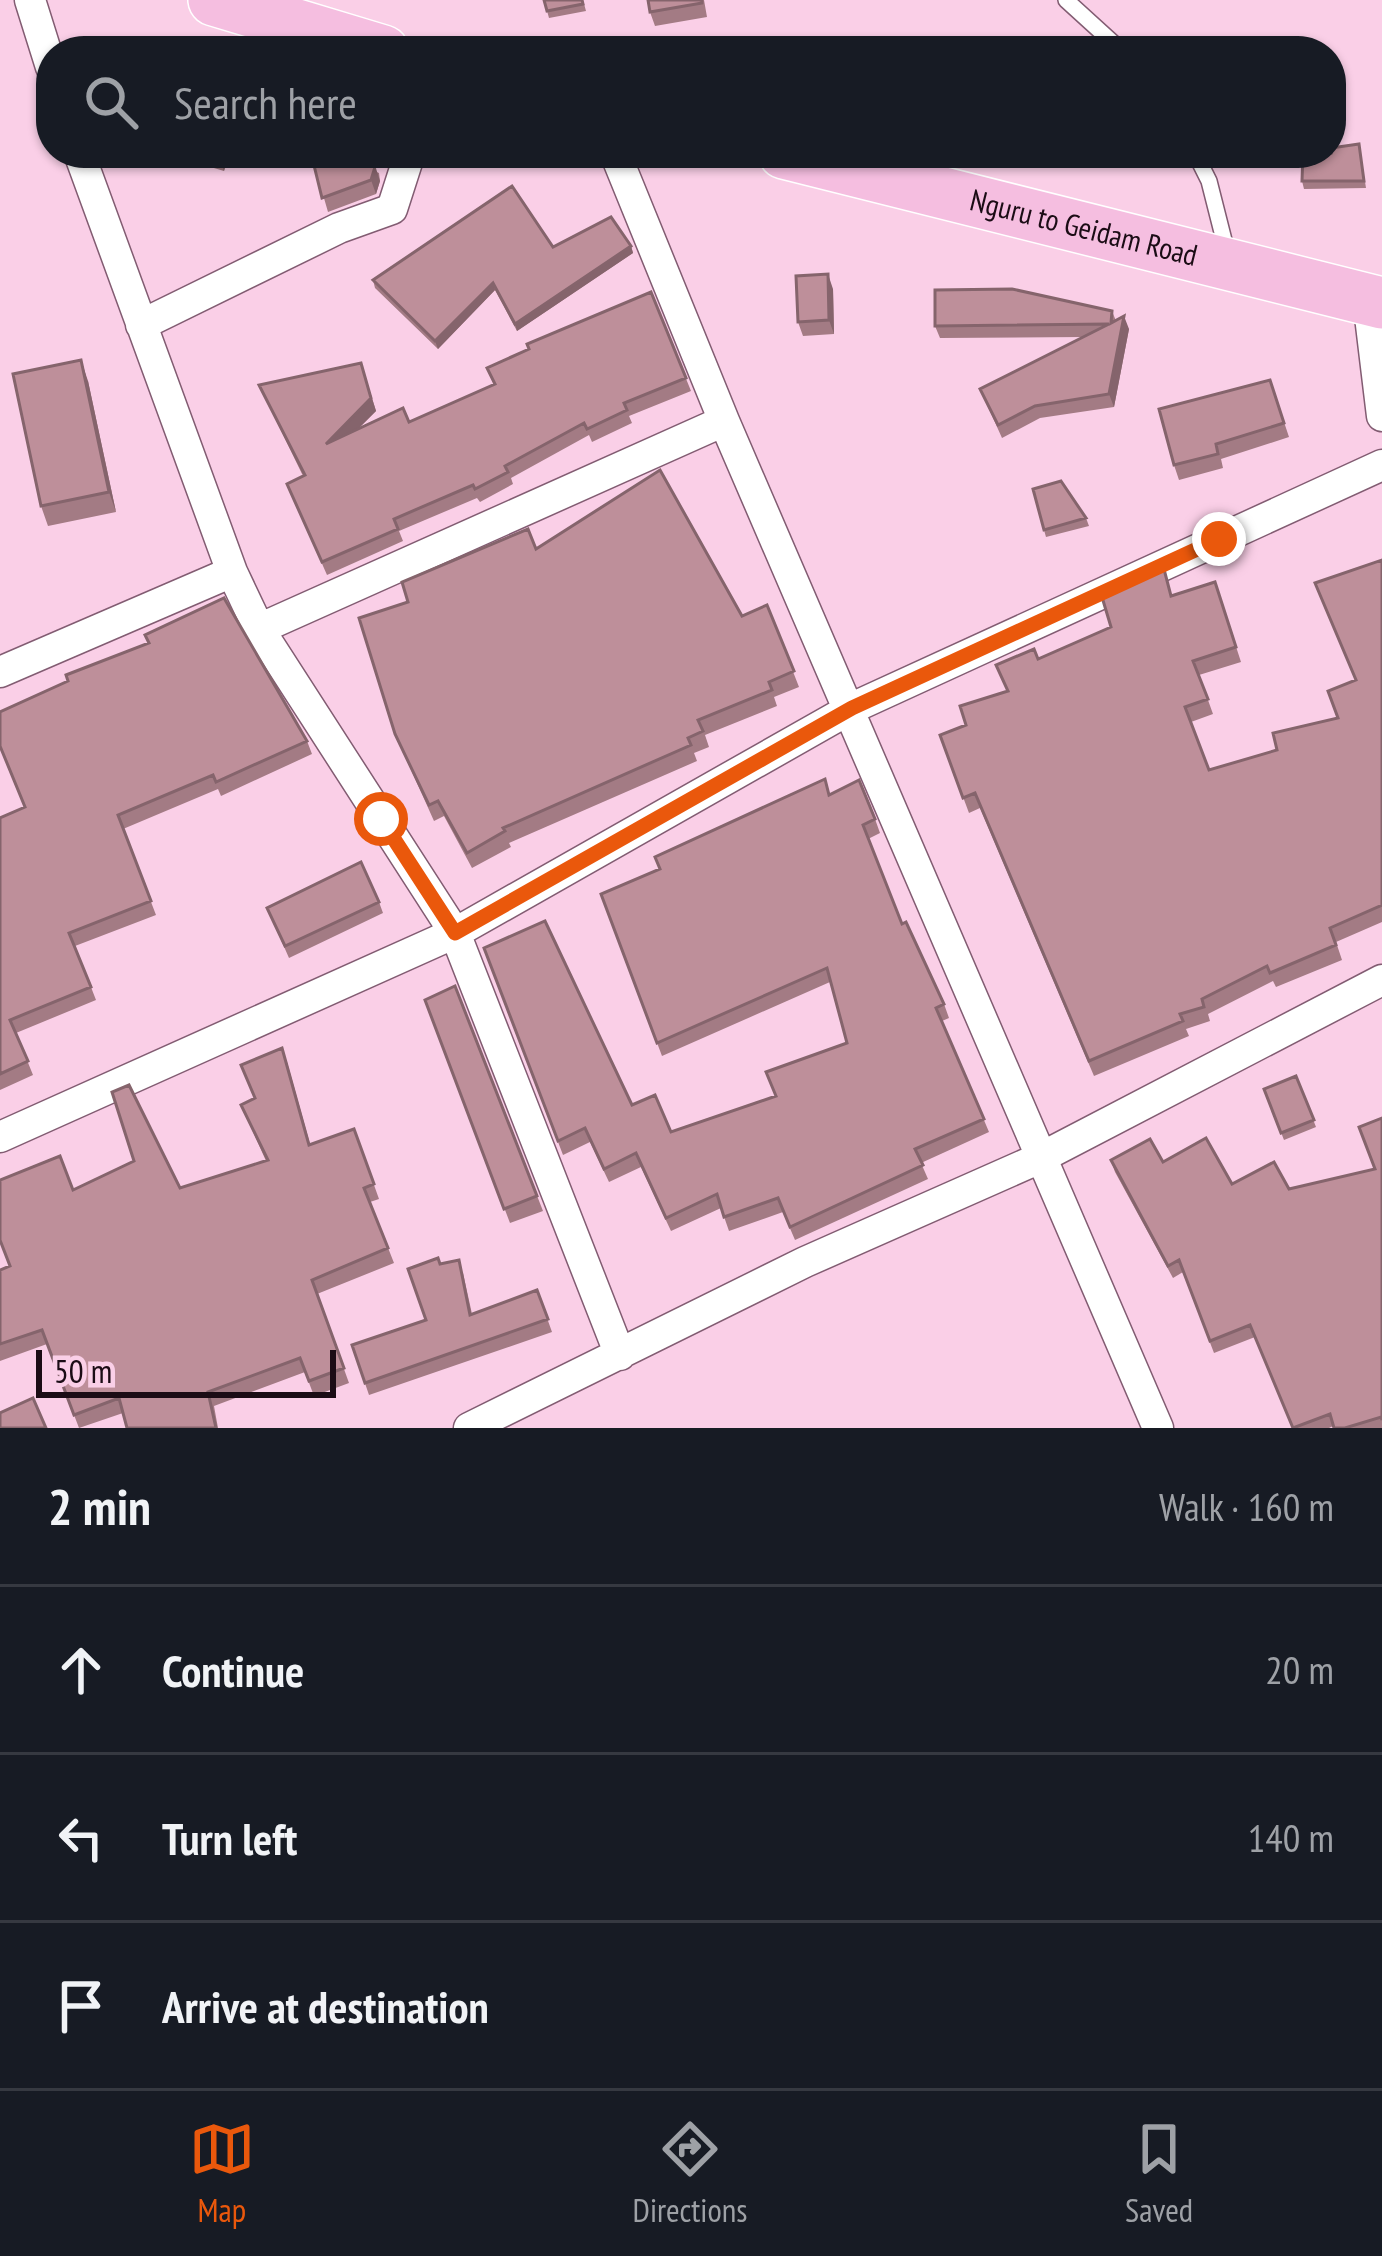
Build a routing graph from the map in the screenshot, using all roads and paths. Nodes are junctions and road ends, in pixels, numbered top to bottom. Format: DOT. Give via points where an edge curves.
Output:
graph roads {
  1 [pos="29,0"];
  2 [pos="214,0"];
  3 [pos="1066,0"];
  4 [pos="41,36"];
  5 [pos="333,36"];
  6 [pos="1106,36"];
  7 [pos="84,168"];
  8 [pos="405,168"];
  9 [pos="620,168"];
  10 [pos="844,168"];
  11 [pos="1202,168"];
  12 [pos="1230,264"];
  13 [pos="1375,302"];
  14 [pos="141,325"];
  15 [pos="1382,416"];
  16 [pos="724,421"];
  17 [pos="1382,465"];
  18 [pos="232,572"];
  19 [pos="259,628"];
  20 [pos="0,672"];
  21 [pos="852,708"];
  22 [pos="455,933"];
  23 [pos="1382,980"];
  24 [pos="0,1137"];
  25 [pos="1040,1158"];
  26 [pos="620,1355"];
  27 [pos="469,1428"];
  28 [pos="1158,1428"];
  1 -- 4 [label="street"];
  2 -- 5 [label="main road"];
  3 -- 6 [label="lane"];
  7 -- 14 [label="street"];
  8 -- 14 [label="street" via="392,209"];
  9 -- 16 [label="street"];
  10 -- 12 [label="main road, Nguru to Geidam Road"];
  11 -- 12 [label="lane"];
  12 -- 13 [label="main road, Nguru to Geidam Road"];
  13 -- 15 [label="street"];
  14 -- 18 [label="street"];
  16 -- 19 [label="street"];
  16 -- 21 [label="street"];
  17 -- 21 [label="street"];
  18 -- 19 [label="street"];
  18 -- 20 [label="street"];
  19 -- 22 [label="street"];
  21 -- 22 [label="street"];
  21 -- 25 [label="street"];
  22 -- 24 [label="street"];
  22 -- 26 [label="street"];
  23 -- 25 [label="street"];
  25 -- 26 [label="street"];
  25 -- 28 [label="street"];
  26 -- 27 [label="street"];
}
